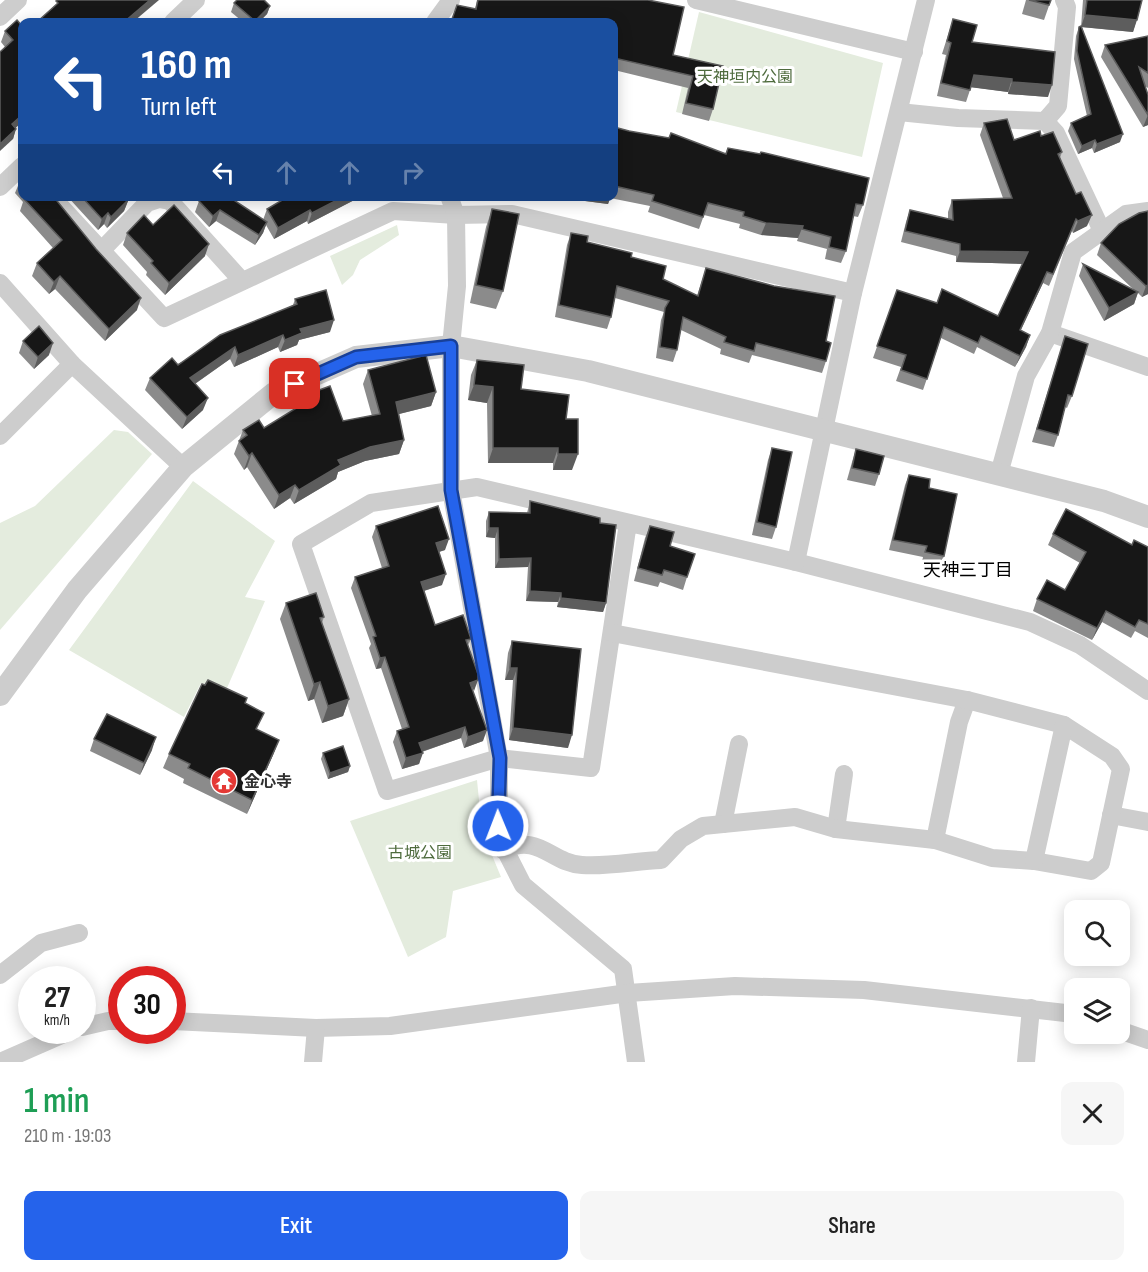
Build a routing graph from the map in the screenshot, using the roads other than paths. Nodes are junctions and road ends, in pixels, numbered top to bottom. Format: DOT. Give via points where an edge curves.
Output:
graph roads {
  1 [pos="18,0"];
  2 [pos="196,0"];
  3 [pos="451,0"];
  4 [pos="696,0"];
  5 [pos="926,0"];
  6 [pos="1064,0"];
  7 [pos="0,17"];
  8 [pos="176,18"];
  9 [pos="438,18"];
  10 [pos="914,52"];
  11 [pos="898,112"];
  12 [pos="1045,121"];
  13 [pos="18,170"];
  14 [pos="0,187"];
  15 [pos="56,201"];
  16 [pos="153,201"];
  17 [pos="170,201"];
  18 [pos="451,201"];
  19 [pos="1148,211"];
  20 [pos="456,215"];
  21 [pos="1102,231"];
  22 [pos="101,251"];
  23 [pos="242,281"];
  24 [pos="0,283"];
  25 [pos="853,293"];
  26 [pos="6,303"];
  27 [pos="1050,333"];
  28 [pos="451,346"];
  29 [pos="72,364"];
  30 [pos="1148,367"];
  31 [pos="824,429"];
  32 [pos="0,436"];
  33 [pos="183,467"];
  34 [pos="999,474"];
  35 [pos="451,490"];
  36 [pos="1148,517"];
  37 [pos="628,523"];
  38 [pos="796,562"];
  39 [pos="612,633"];
  40 [pos="1148,690"];
  41 [pos="0,696"];
  42 [pos="967,700"];
  43 [pos="1064,725"];
  44 [pos="739,744"];
  45 [pos="500,758"];
  46 [pos="844,774"];
  47 [pos="1111,815"];
  48 [pos="1148,822"];
  49 [pos="723,824"];
  50 [pos="837,829"];
  51 [pos="935,840"];
  52 [pos="503,850"];
  53 [pos="1034,861"];
  54 [pos="79,933"];
  55 [pos="0,975"];
  56 [pos="628,993"];
  57 [pos="1031,1008"];
  58 [pos="1064,1013"];
  59 [pos="186,1023"];
  60 [pos="316,1028"];
  61 [pos="1130,1034"];
  62 [pos="1148,1040"];
  63 [pos="41,1044"];
  64 [pos="0,1062"];
  65 [pos="313,1062"];
  66 [pos="636,1062"];
  67 [pos="1026,1062"];
  1 -- 7 [label="street"];
  2 -- 8 [label="street"];
  3 -- 9 [label="street"];
  4 -- 10 [label="street"];
  5 -- 10 [label="street"];
  6 -- 12 [label="street" via="1067,7 1058,106"];
  10 -- 11 [label="street"];
  11 -- 12 [label="street"];
  11 -- 25 [label="street"];
  12 -- 21 [label="street" via="1056,133"];
  13 -- 14 [label="street"];
  15 -- 22 [label="street"];
  16 -- 22 [label="street"];
  17 -- 23 [label="street"];
  18 -- 20 [label="street"];
  19 -- 21 [label="street" via="1126,214"];
  20 -- 23 [label="street" via="393,211"];
  20 -- 25 [label="street" via="512,214"];
  20 -- 28 [label="street" via="457,286"];
  21 -- 27 [label="street" via="1072,252"];
  22 -- 23 [label="street" via="164,318"];
  24 -- 26 [label="street"];
  25 -- 31 [label="street"];
  26 -- 29 [label="street"];
  27 -- 30 [label="street"];
  27 -- 34 [label="street" via="1026,376"];
  28 -- 31 [label="street" via="588,371"];
  28 -- 33 [label="street" via="356,357 274,393"];
  28 -- 35 [label="street"];
  29 -- 32 [label="street"];
  29 -- 33 [label="street"];
  31 -- 34 [label="street"];
  31 -- 38 [label="street"];
  33 -- 41 [label="street" via="77,590"];
  34 -- 36 [label="street" via="1104,501"];
  35 -- 37 [label="street" via="477,487"];
  35 -- 45 [label="street"];
  35 -- 45 [label="street" via="371,502 301,544 387,791"];
  37 -- 38 [label="street"];
  37 -- 39 [label="street"];
  38 -- 40 [label="street" via="1030,622 1080,645"];
  39 -- 42 [label="street"];
  39 -- 45 [label="street" via="591,768"];
  42 -- 43 [label="street"];
  42 -- 51 [label="street"];
  43 -- 47 [label="street" via="1112,756 1120,769"];
  43 -- 53 [label="street"];
  44 -- 49 [label="street"];
  45 -- 52 [label="street" via="497,813"];
  46 -- 50 [label="street"];
  47 -- 48 [label="street"];
  47 -- 53 [label="street" via="1101,863 1091,871"];
  49 -- 50 [label="street" via="795,817"];
  49 -- 52 [label="street" via="703,826 681,839 661,860 580,865 532,845 519,843"];
  50 -- 51 [label="street"];
  51 -- 53 [label="street" via="992,858"];
  52 -- 56 [label="street" via="523,885 623,969"];
  54 -- 55 [label="street" via="41,943"];
  56 -- 57 [label="street" via="735,986 864,990"];
  56 -- 60 [label="street" via="390,1026"];
  56 -- 66 [label="street"];
  57 -- 58 [label="street"];
  57 -- 67 [label="street"];
  59 -- 60 [label="street"];
  60 -- 65 [label="street"];
  61 -- 62 [label="street"];
  63 -- 64 [label="street"];
}
